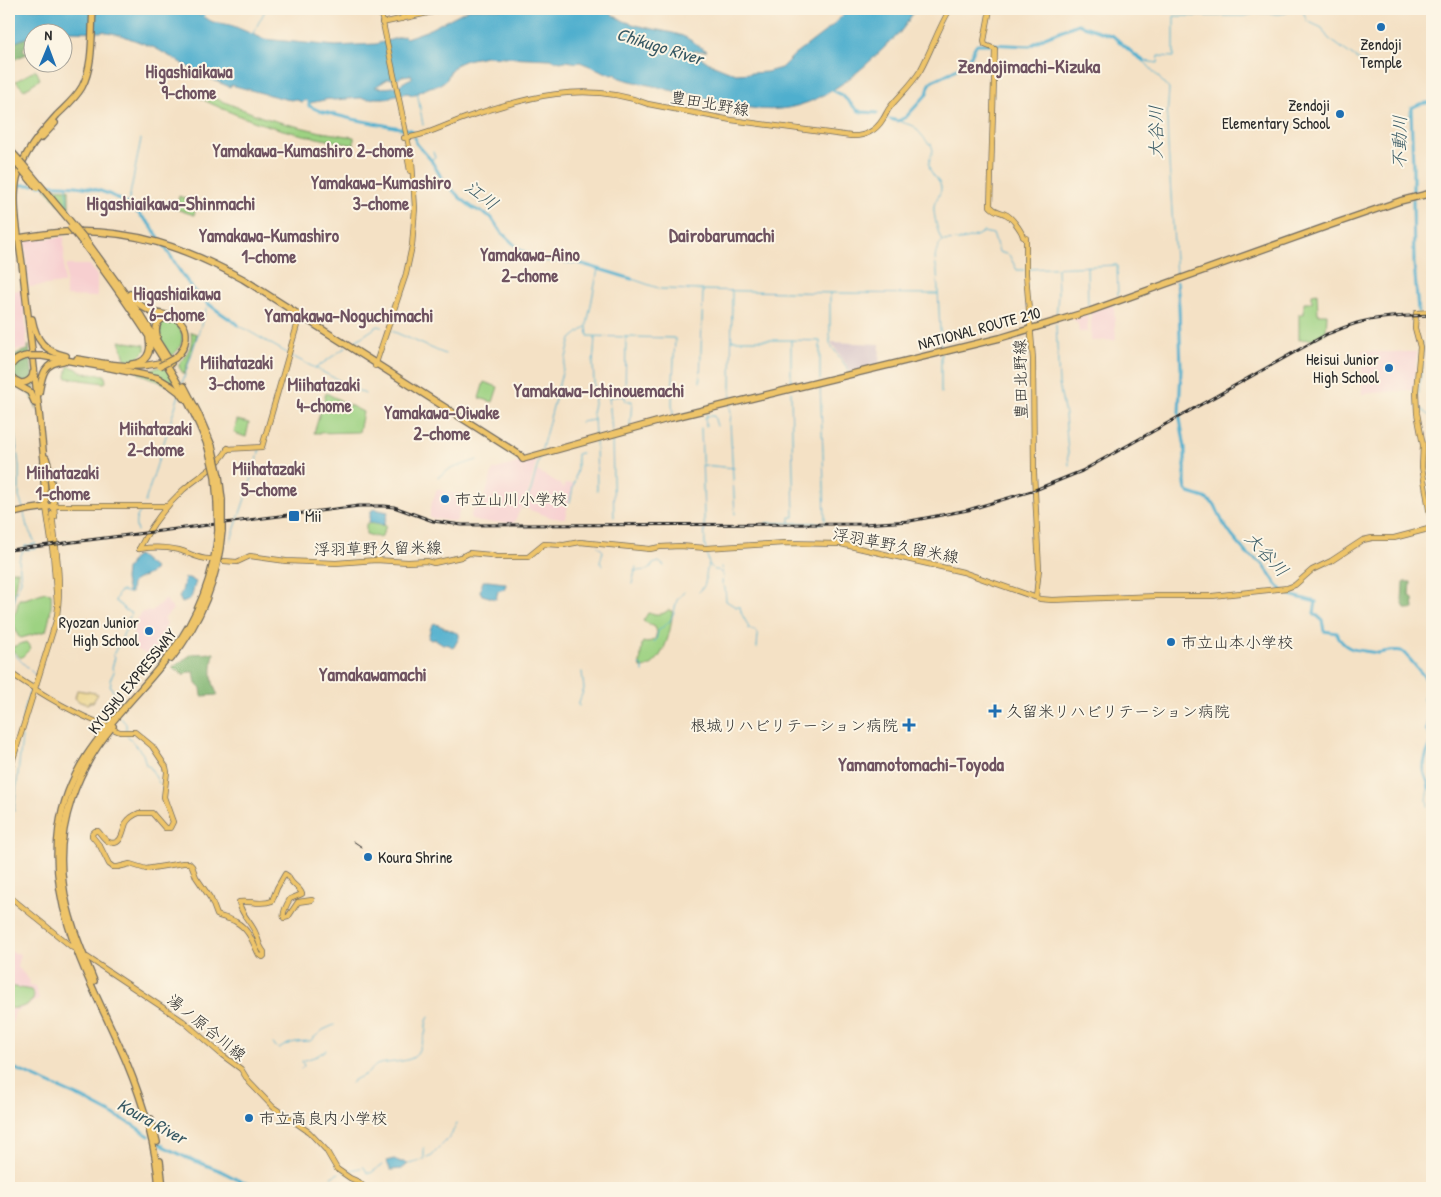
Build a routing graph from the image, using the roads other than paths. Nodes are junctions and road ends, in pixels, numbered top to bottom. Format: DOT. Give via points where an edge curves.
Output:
graph roads {
  1 [pos="93,9"];
  2 [pos="378,9"];
  3 [pos="405,9"];
  4 [pos="441,9"];
  5 [pos="950,9"];
  6 [pos="990,9"];
  7 [pos="402,18"];
  8 [pos="381,21"];
  9 [pos="405,136"];
  10 [pos="9,148"];
  11 [pos="9,155"];
  12 [pos="19,163"];
  13 [pos="1432,193"];
  14 [pos="21,239"];
  15 [pos="82,239"];
  16 [pos="9,241"];
  17 [pos="91,246"];
  18 [pos="1432,312"];
  19 [pos="299,316"];
  20 [pos="32,319"];
  21 [pos="1031,329"];
  22 [pos="147,332"];
  23 [pos="161,347"];
  24 [pos="27,355"];
  25 [pos="174,357"];
  26 [pos="78,360"];
  27 [pos="375,364"];
  28 [pos="33,365"];
  29 [pos="111,366"];
  30 [pos="9,367"];
  31 [pos="9,374"];
  32 [pos="40,393"];
  33 [pos="38,412"];
  34 [pos="209,445"];
  35 [pos="523,459"];
  36 [pos="45,460"];
  37 [pos="49,499"];
  38 [pos="54,506"];
  39 [pos="167,506"];
  40 [pos="46,507"];
  41 [pos="9,514"];
  42 [pos="1432,528"];
  43 [pos="210,559"];
  44 [pos="224,561"];
  45 [pos="60,592"];
  46 [pos="1036,597"];
  47 [pos="57,604"];
  48 [pos="9,672"];
  49 [pos="34,688"];
  50 [pos="105,725"];
  51 [pos="115,730"];
  52 [pos="9,764"];
  53 [pos="9,772"];
  54 [pos="9,896"];
  55 [pos="312,900"];
  56 [pos="73,948"];
  57 [pos="87,957"];
  58 [pos="158,1158"];
  59 [pos="159,1188"];
  60 [pos="163,1188"];
  61 [pos="365,1188"];
  1 -- 14 [label="highway" via="86,78 78,94 25,156 15,203"];
  2 -- 8 [label="main road"];
  3 -- 7 [label="main road"];
  4 -- 7 [label="main road"];
  5 -- 9 [label="main road, 豊田北野線" via="912,82 876,128 862,135 731,120 610,94 575,93 516,101 421,135"];
  6 -- 21 [label="main road, 豊田北野線" via="984,43 995,48 990,206 1010,216 1026,238"];
  7 -- 8 [label="main road"];
  8 -- 9 [label="main road"];
  9 -- 27 [label="main road" via="412,184 410,238 403,276"];
  10 -- 12 [label="highway, KYUSHU EXPRESSWAY"];
  11 -- 12 [label="highway, KYUSHU EXPRESSWAY"];
  12 -- 15 [label="highway, KYUSHU EXPRESSWAY, bridge"];
  13 -- 21 [label="highway, NATIONAL ROUTE 210"];
  14 -- 16 [label="highway"];
  14 -- 19 [label="highway" via="90,235 169,247 228,273"];
  14 -- 20 [label="highway"];
  14 -- 28 [label="highway"];
  15 -- 17 [label="highway, KYUSHU EXPRESSWAY"];
  15 -- 22 [label="highway, KYUSHU EXPRESSWAY"];
  17 -- 23 [label="highway, KYUSHU EXPRESSWAY"];
  17 -- 25 [label="highway" via="142,306 151,312 176,318 181,323 186,341 182,352"];
  18 -- 42 [label="main road" via="1416,313 1415,328 1420,347 1417,413 1424,445 1422,467"];
  19 -- 27 [label="highway"];
  19 -- 39 [label="main road" via="262,446 227,448 218,462"];
  20 -- 26 [label="highway" via="45,348"];
  20 -- 32 [label="highway"];
  21 -- 35 [label="highway, NATIONAL ROUTE 210" via="671,418"];
  21 -- 46 [label="main road, 豊田北野線" via="1039,569"];
  22 -- 29 [label="highway" via="150,349 144,360"];
  22 -- 34 [label="highway, KYUSHU EXPRESSWAY"];
  23 -- 25 [label="highway" via="156,327 160,320 170,319 180,326 184,341"];
  23 -- 34 [label="highway, KYUSHU EXPRESSWAY" via="198,412"];
  24 -- 26 [label="highway, bridge"];
  24 -- 28 [label="highway" via="14,361 10,367 12,376 17,382 28,382 33,376"];
  24 -- 30 [label="highway" via="17,357"];
  25 -- 29 [label="highway, bridge" via="160,365 137,369"];
  26 -- 29 [label="highway"];
  26 -- 32 [label="highway" via="51,364 43,373"];
  27 -- 35 [label="highway" via="470,429"];
  27 -- 35 [label="highway"];
  28 -- 33 [label="highway"];
  29 -- 34 [label="highway" via="158,378 179,392"];
  31 -- 33 [label="highway" via="15,383 32,394"];
  32 -- 36 [label="highway"];
  33 -- 36 [label="highway"];
  34 -- 58 [label="highway, KYUSHU EXPRESSWAY, bridge" via="217,476 220,531 201,603 171,653 110,722 82,762 68,792 59,827 58,883 66,918 79,956 132,1076"];
  36 -- 37 [label="main road"];
  36 -- 38 [label="highway"];
  36 -- 40 [label="highway"];
  38 -- 39 [label="main road"];
  38 -- 40 [label="highway"];
  38 -- 45 [label="main road"];
  39 -- 43 [label="main road" via="138,549 166,548"];
  40 -- 41 [label="highway"];
  40 -- 47 [label="main road"];
  42 -- 46 [label="main road, 浮羽草野久留米線" via="1394,538 1363,540 1287,588 1212,596 1052,600"];
  44 -- 46 [label="main road, 浮羽草野久留米線" via="236,562 250,556 336,563 376,560 438,562 468,553 528,557 544,544 580,542 650,549 667,546 841,544 963,572"];
  45 -- 47 [label="main road" via="51,513"];
  45 -- 49 [label="main road" via="56,621"];
  47 -- 49 [label="main road"];
  48 -- 49 [label="main road"];
  49 -- 50 [label="main road"];
  49 -- 52 [label="main road"];
  49 -- 53 [label="main road"];
  51 -- 55 [label="main road" via="135,732 152,746 163,761 167,772 164,797 173,822 170,828 165,828 152,813 144,812 129,819 118,842 110,842 98,830 93,832 92,836 109,864 118,868 130,864 146,869 189,864 211,899 216,915 242,926 263,956 256,933 239,902 264,904 272,901 285,874 302,894 290,899 284,918 288,918 298,902"];
  54 -- 56 [label="main road"];
  57 -- 61 [label="main road, 湯ノ原合川線" via="183,1021 241,1069 273,1107 318,1140 337,1169"];
  58 -- 59 [label="highway, KYUSHU EXPRESSWAY"];
  58 -- 60 [label="highway, KYUSHU EXPRESSWAY"];
}
